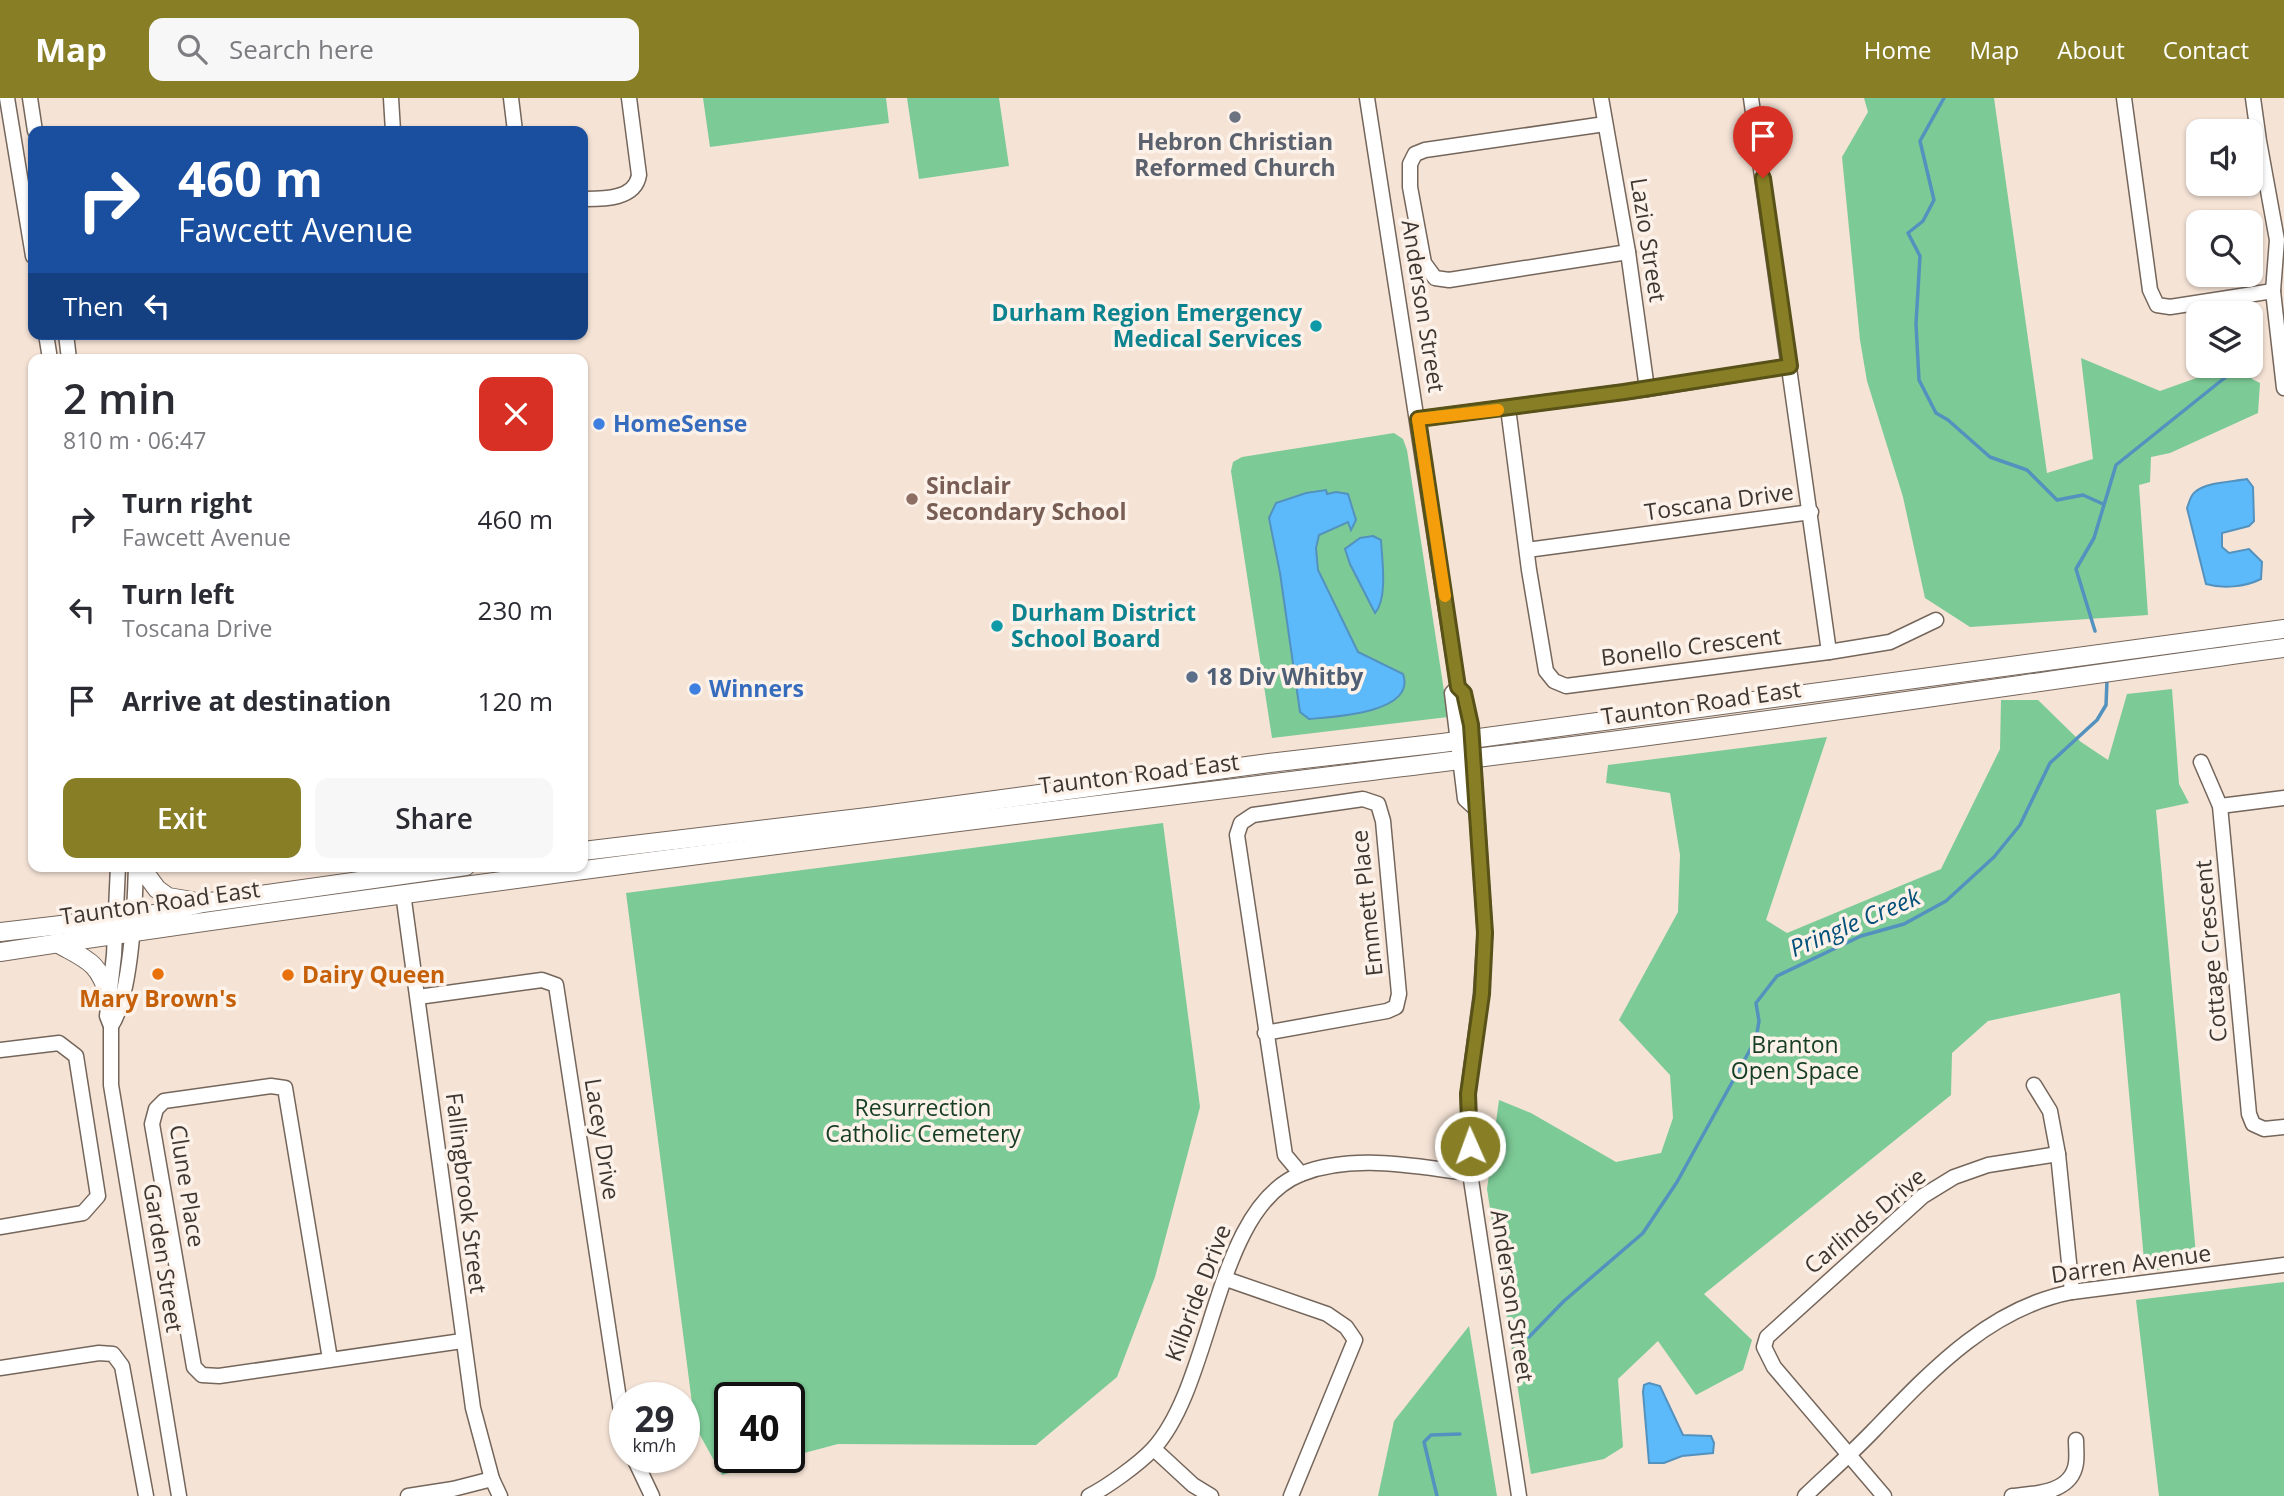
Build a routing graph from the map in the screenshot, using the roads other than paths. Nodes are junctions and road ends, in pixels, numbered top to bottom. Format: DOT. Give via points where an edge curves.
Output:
graph roads {
  1 [pos="7,98"];
  2 [pos="30,98"];
  3 [pos="391,98"];
  4 [pos="510,98"];
  5 [pos="629,98"];
  6 [pos="1367,98"];
  7 [pos="1601,98"];
  8 [pos="1751,98"];
  9 [pos="2124,98"];
  10 [pos="2253,98"];
  11 [pos="5,116"];
  12 [pos="1605,124"];
  13 [pos="34,126"];
  14 [pos="393,126"];
  15 [pos="514,126"];
  16 [pos="588,199"];
  17 [pos="28,231"];
  18 [pos="1628,252"];
  19 [pos="2273,291"];
  20 [pos="1790,366"];
  21 [pos="2284,388"];
  22 [pos="1647,389"];
  23 [pos="1508,408"];
  24 [pos="1418,419"];
  25 [pos="1811,512"];
  26 [pos="1527,550"];
  27 [pos="1936,620"];
  28 [pos="2284,629"];
  29 [pos="2284,648"];
  30 [pos="1829,652"];
  31 [pos="1910,679"];
  32 [pos="1819,690"];
  33 [pos="1913,698"];
  34 [pos="1823,711"];
  35 [pos="1465,740"];
  36 [pos="1468,759"];
  37 [pos="2201,762"];
  38 [pos="2284,798"];
  39 [pos="2220,806"];
  40 [pos="588,850"];
  41 [pos="588,869"];
  42 [pos="119,872"];
  43 [pos="137,872"];
  44 [pos="143,872"];
  45 [pos="423,872"];
  46 [pos="564,872"];
  47 [pos="403,893"];
  48 [pos="203,903"];
  49 [pos="124,926"];
  50 [pos="0,932"];
  51 [pos="57,943"];
  52 [pos="0,952"];
  53 [pos="109,996"];
  54 [pos="418,997"];
  55 [pos="111,1026"];
  56 [pos="1265,1033"];
  57 [pos="0,1050"];
  58 [pos="2034,1086"];
  59 [pos="2284,1127"];
  60 [pos="2058,1154"];
  61 [pos="1470,1173"];
  62 [pos="1301,1174"];
  63 [pos="0,1227"];
  64 [pos="2284,1265"];
  65 [pos="1226,1279"];
  66 [pos="2072,1292"];
  67 [pos="462,1341"];
  68 [pos="330,1359"];
  69 [pos="0,1368"];
  70 [pos="616,1382"];
  71 [pos="2076,1440"];
  72 [pos="1154,1449"];
  73 [pos="1850,1455"];
  74 [pos="641,1473"];
  75 [pos="492,1479"];
  76 [pos="146,1496"];
  77 [pos="179,1496"];
  78 [pos="408,1496"];
  79 [pos="500,1496"];
  80 [pos="652,1496"];
  81 [pos="1089,1496"];
  82 [pos="1211,1496"];
  83 [pos="1291,1496"];
  84 [pos="1519,1496"];
  85 [pos="1805,1496"];
  86 [pos="1884,1496"];
  87 [pos="2012,1496"];
  1 -- 11 [label="street"];
  2 -- 13 [label="street"];
  3 -- 14 [label="street"];
  4 -- 15 [label="street"];
  5 -- 16 [label="street" via="638,181 625,194"];
  6 -- 24 [label="street, Anderson Street"];
  7 -- 12 [label="street, Lazio Street"];
  8 -- 20 [label="street, Toscana Drive"];
  9 -- 19 [label="street" via="2150,290 2157,305 2170,307"];
  10 -- 19 [label="street" via="2277,240"];
  11 -- 17 [label="street"];
  12 -- 18 [label="street, Lazio Street"];
  12 -- 18 [label="street" via="1425,150 1415,154 1410,163 1410,187 1424,263 1435,278 1449,280"];
  18 -- 22 [label="street, Lazio Street"];
  19 -- 21 [label="street"];
  20 -- 22 [label="street"];
  20 -- 25 [label="street, Toscana Drive"];
  22 -- 23 [label="street"];
  23 -- 24 [label="street"];
  23 -- 26 [label="street"];
  24 -- 35 [label="street, Anderson Street" via="1458,687 1452,693"];
  25 -- 26 [label="street, Toscana Drive"];
  25 -- 30 [label="street"];
  26 -- 30 [label="street, Bonello Crescent" via="1546,670 1553,681 1566,686"];
  27 -- 30 [label="street, Bonello Crescent" via="1890,642"];
  28 -- 31 [label="main road, Taunton Road East"];
  29 -- 33 [label="main road, Taunton Road East"];
  31 -- 32 [label="main road, Taunton Road East"];
  31 -- 33 [label="main road"];
  32 -- 34 [label="main road"];
  32 -- 35 [label="main road, Taunton Road East"];
  33 -- 34 [label="main road, Taunton Road East"];
  34 -- 36 [label="main road, Taunton Road East"];
  35 -- 36 [label="street, Anderson Street"];
  35 -- 40 [label="main road, Taunton Road East"];
  36 -- 41 [label="main road, Taunton Road East"];
  36 -- 61 [label="street, Anderson Street" via="1465,799 1476,809 1485,933 1468,1094"];
  37 -- 39 [label="street"];
  38 -- 39 [label="street"];
  39 -- 59 [label="street, Cottage Crescent" via="2249,1114 2253,1124 2264,1129"];
  42 -- 49 [label="street, Garden Street"];
  43 -- 49 [label="street, Garden Street"];
  44 -- 48 [label="main road" via="168,897"];
  45 -- 48 [label="main road, Taunton Road East"];
  46 -- 47 [label="main road, Taunton Road East"];
  47 -- 49 [label="main road, Taunton Road East"];
  47 -- 54 [label="street, Fallingbrook Street"];
  48 -- 49 [label="main road, Taunton Road East"];
  49 -- 50 [label="main road, Taunton Road East"];
  49 -- 51 [label="main road, Taunton Road East"];
  49 -- 53 [label="street, Garden Street"];
  49 -- 55 [label="street, Garden Street" via="118,1016"];
  51 -- 52 [label="main road, Taunton Road East"];
  51 -- 53 [label="main road" via="94,964"];
  53 -- 55 [label="street, Garden Street"];
  54 -- 67 [label="street, Fallingbrook Street"];
  54 -- 70 [label="street, Lacey Drive" via="542,980 556,985"];
  55 -- 77 [label="street, Garden Street" via="111,1084"];
  56 -- 56 [label="street, Emmett Place" via="1237,835 1241,823 1253,815 1363,799 1378,804 1391,901 1399,994 1396,1007"];
  56 -- 62 [label="street, Emmett Place" via="1284,1155"];
  57 -- 63 [label="street" via="59,1043 76,1056 98,1196 83,1213"];
  58 -- 60 [label="street" via="2050,1111"];
  60 -- 66 [label="street"];
  60 -- 73 [label="street, Carlinds Drive" via="1988,1165 1954,1177 1923,1196 1767,1337 1764,1347 1774,1367"];
  61 -- 62 [label="street, Kilbride Drive" via="1343,1164"];
  61 -- 84 [label="street, Anderson Street"];
  62 -- 65 [label="street, Kilbride Drive" via="1267,1195 1244,1230"];
  64 -- 66 [label="street, Darren Avenue"];
  65 -- 72 [label="street, Kilbride Drive" via="1179,1409"];
  65 -- 83 [label="street" via="1327,1314 1355,1340"];
  66 -- 73 [label="street, Darren Avenue" via="2016,1311 1958,1348"];
  67 -- 68 [label="street, Clune Place"];
  67 -- 75 [label="street, Fallingbrook Street"];
  68 -- 68 [label="street, Clune Place" via="285,1088 271,1086 161,1103 152,1124 194,1367 202,1375 219,1376"];
  69 -- 76 [label="street" via="113,1354 122,1366"];
  71 -- 87 [label="street" via="2076,1465 2067,1480 2050,1492"];
  72 -- 81 [label="street, Kilbride Drive"];
  72 -- 82 [label="street"];
  73 -- 85 [label="street, Darren Avenue"];
  73 -- 86 [label="street"];
  74 -- 80 [label="street"];
  75 -- 78 [label="street"];
  75 -- 79 [label="street, Fallingbrook Street"];
}
